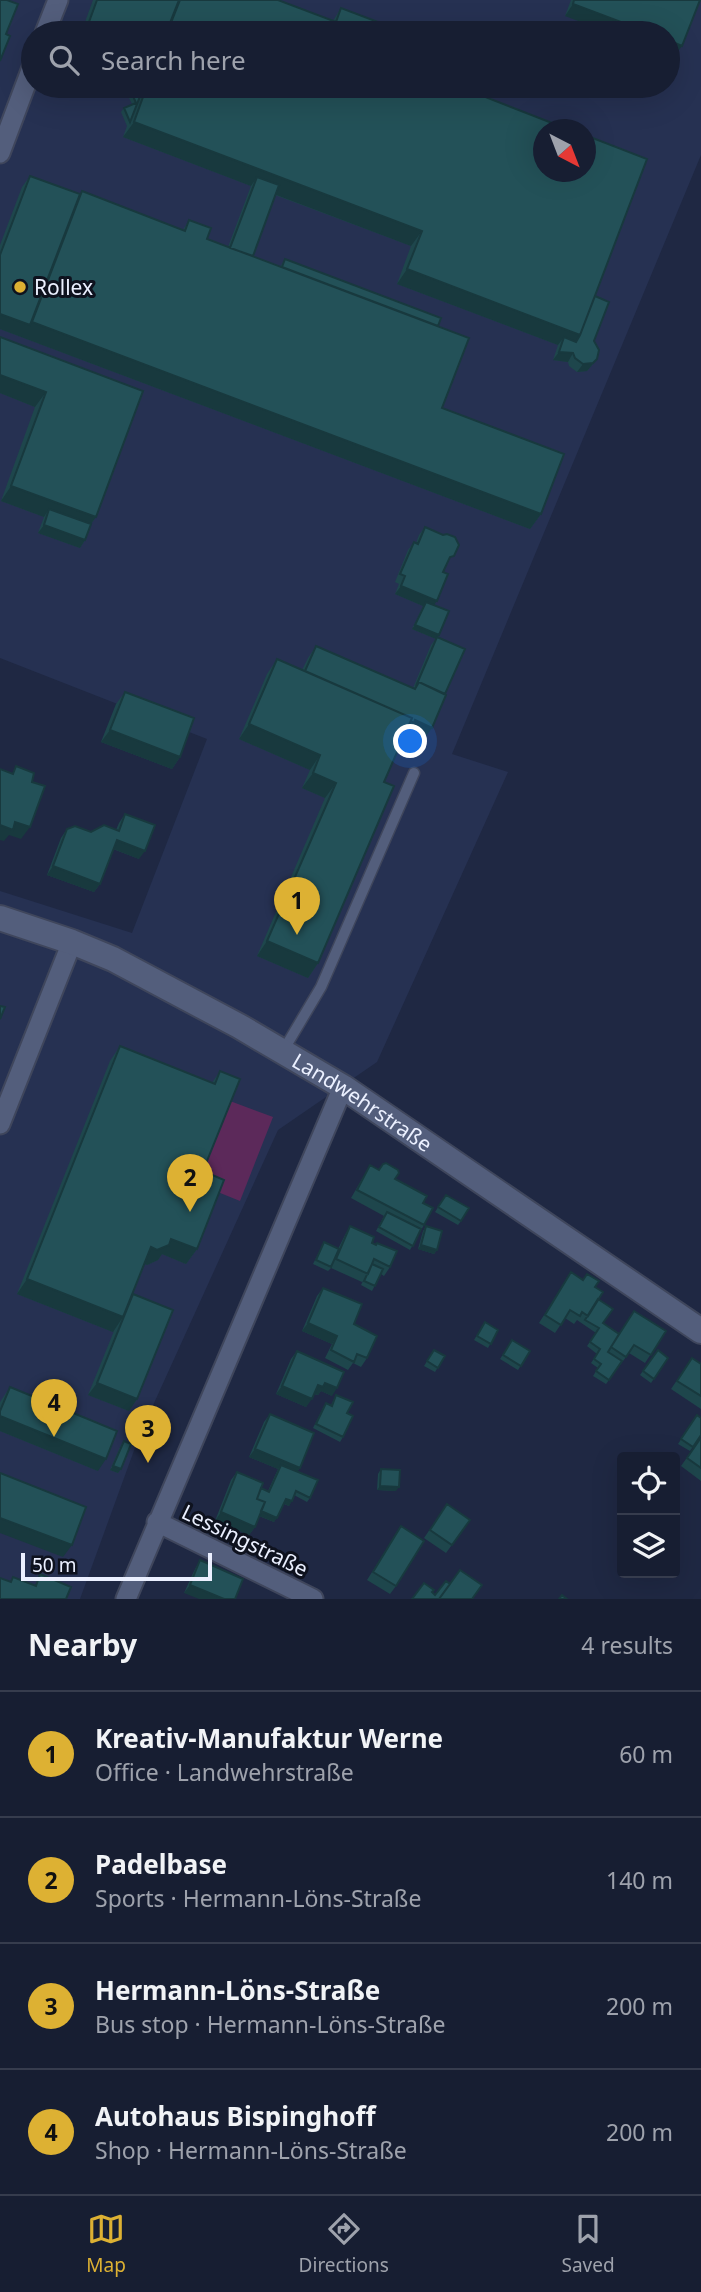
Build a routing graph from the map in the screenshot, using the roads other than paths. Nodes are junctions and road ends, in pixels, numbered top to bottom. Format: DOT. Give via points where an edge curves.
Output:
graph roads {
  1 [pos="58,0"];
  2 [pos="50,21"];
  3 [pos="21,97"];
  4 [pos="0,153"];
  5 [pos="414,773"];
  6 [pos="0,918"];
  7 [pos="72,942"];
  8 [pos="283,1051"];
  9 [pos="344,1087"];
  10 [pos="0,1124"];
  11 [pos="701,1331"];
  12 [pos="157,1522"];
  13 [pos="126,1599"];
  14 [pos="313,1599"];
  1 -- 2 [label="street"];
  3 -- 4 [label="street"];
  5 -- 8 [label="lane" via="321,987"];
  6 -- 7 [label="street, Landwehrstraße"];
  7 -- 8 [label="street, Landwehrstraße" via="113,959"];
  7 -- 10 [label="street"];
  8 -- 9 [label="street, Landwehrstraße"];
  9 -- 11 [label="street, Landwehrstraße"];
  9 -- 12 [label="street"];
  12 -- 13 [label="street"];
  12 -- 14 [label="street, Lessingstraße"];
}
